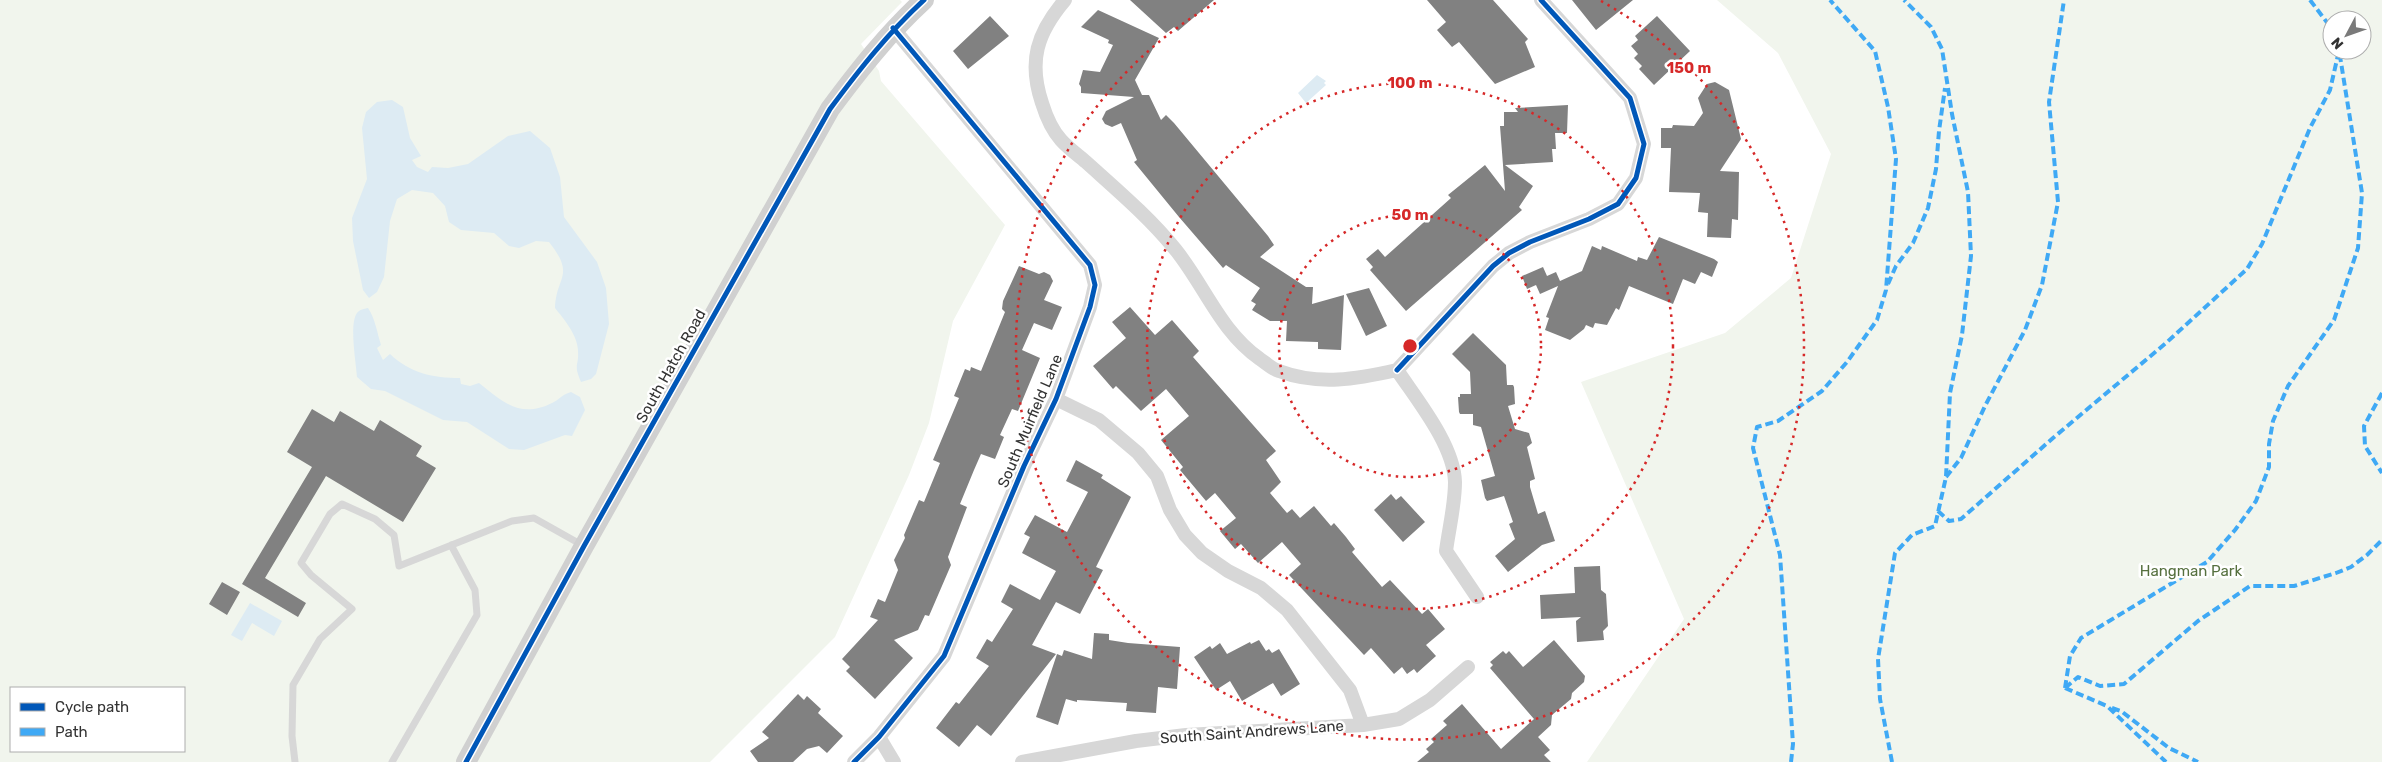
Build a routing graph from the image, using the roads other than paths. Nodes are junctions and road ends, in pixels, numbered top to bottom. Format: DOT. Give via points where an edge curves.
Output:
graph roads {
  1 [pos="924,0"];
  2 [pos="1065,0"];
  3 [pos="1541,0"];
  4 [pos="893,28"];
  5 [pos="1397,370"];
  6 [pos="1056,399"];
  7 [pos="451,545"];
  8 [pos="584,546"];
  9 [pos="1477,597"];
  10 [pos="1468,668"];
  11 [pos="1363,725"];
  12 [pos="879,737"];
  13 [pos="295,762"];
  14 [pos="392,762"];
  15 [pos="466,762"];
  16 [pos="854,762"];
  17 [pos="894,762"];
  18 [pos="1022,762"];
  1 -- 4 [label="main road, South Hatch Road"];
  2 -- 5 [label="street" via="1049,18 1034,66 1037,90 1046,116 1060,139 1159,229 1184,259 1220,318 1244,347 1277,371 1317,381 1358,379"];
  3 -- 5 [label="street" via="1630,98 1644,144 1636,178 1618,204 1509,253 1493,266"];
  4 -- 6 [label="street, South Muirfield Lane" via="1090,265 1095,286 1090,307"];
  4 -- 8 [label="main road, South Hatch Road" via="830,109"];
  5 -- 9 [label="street" via="1448,452 1455,480 1446,551"];
  6 -- 11 [label="street" via="1099,420 1138,453 1157,476 1170,510 1185,535 1202,553 1261,588 1287,610 1350,690"];
  6 -- 12 [label="street, South Muirfield Lane" via="1024,466 944,656"];
  7 -- 8 [label="lane" via="512,521 534,518"];
  7 -- 13 [label="lane" via="399,566 394,535 375,519 342,504 330,514 301,563 352,609 320,639 292,685"];
  7 -- 14 [label="lane" via="475,590 476,615"];
  8 -- 15 [label="main road, South Hatch Road"];
  10 -- 11 [label="street, South Saint Andrews Lane" via="1430,700 1399,719"];
  11 -- 18 [label="street, South Saint Andrews Lane" via="1186,735"];
  12 -- 16 [label="street, South Muirfield Lane"];
  12 -- 17 [label="street"];
}
